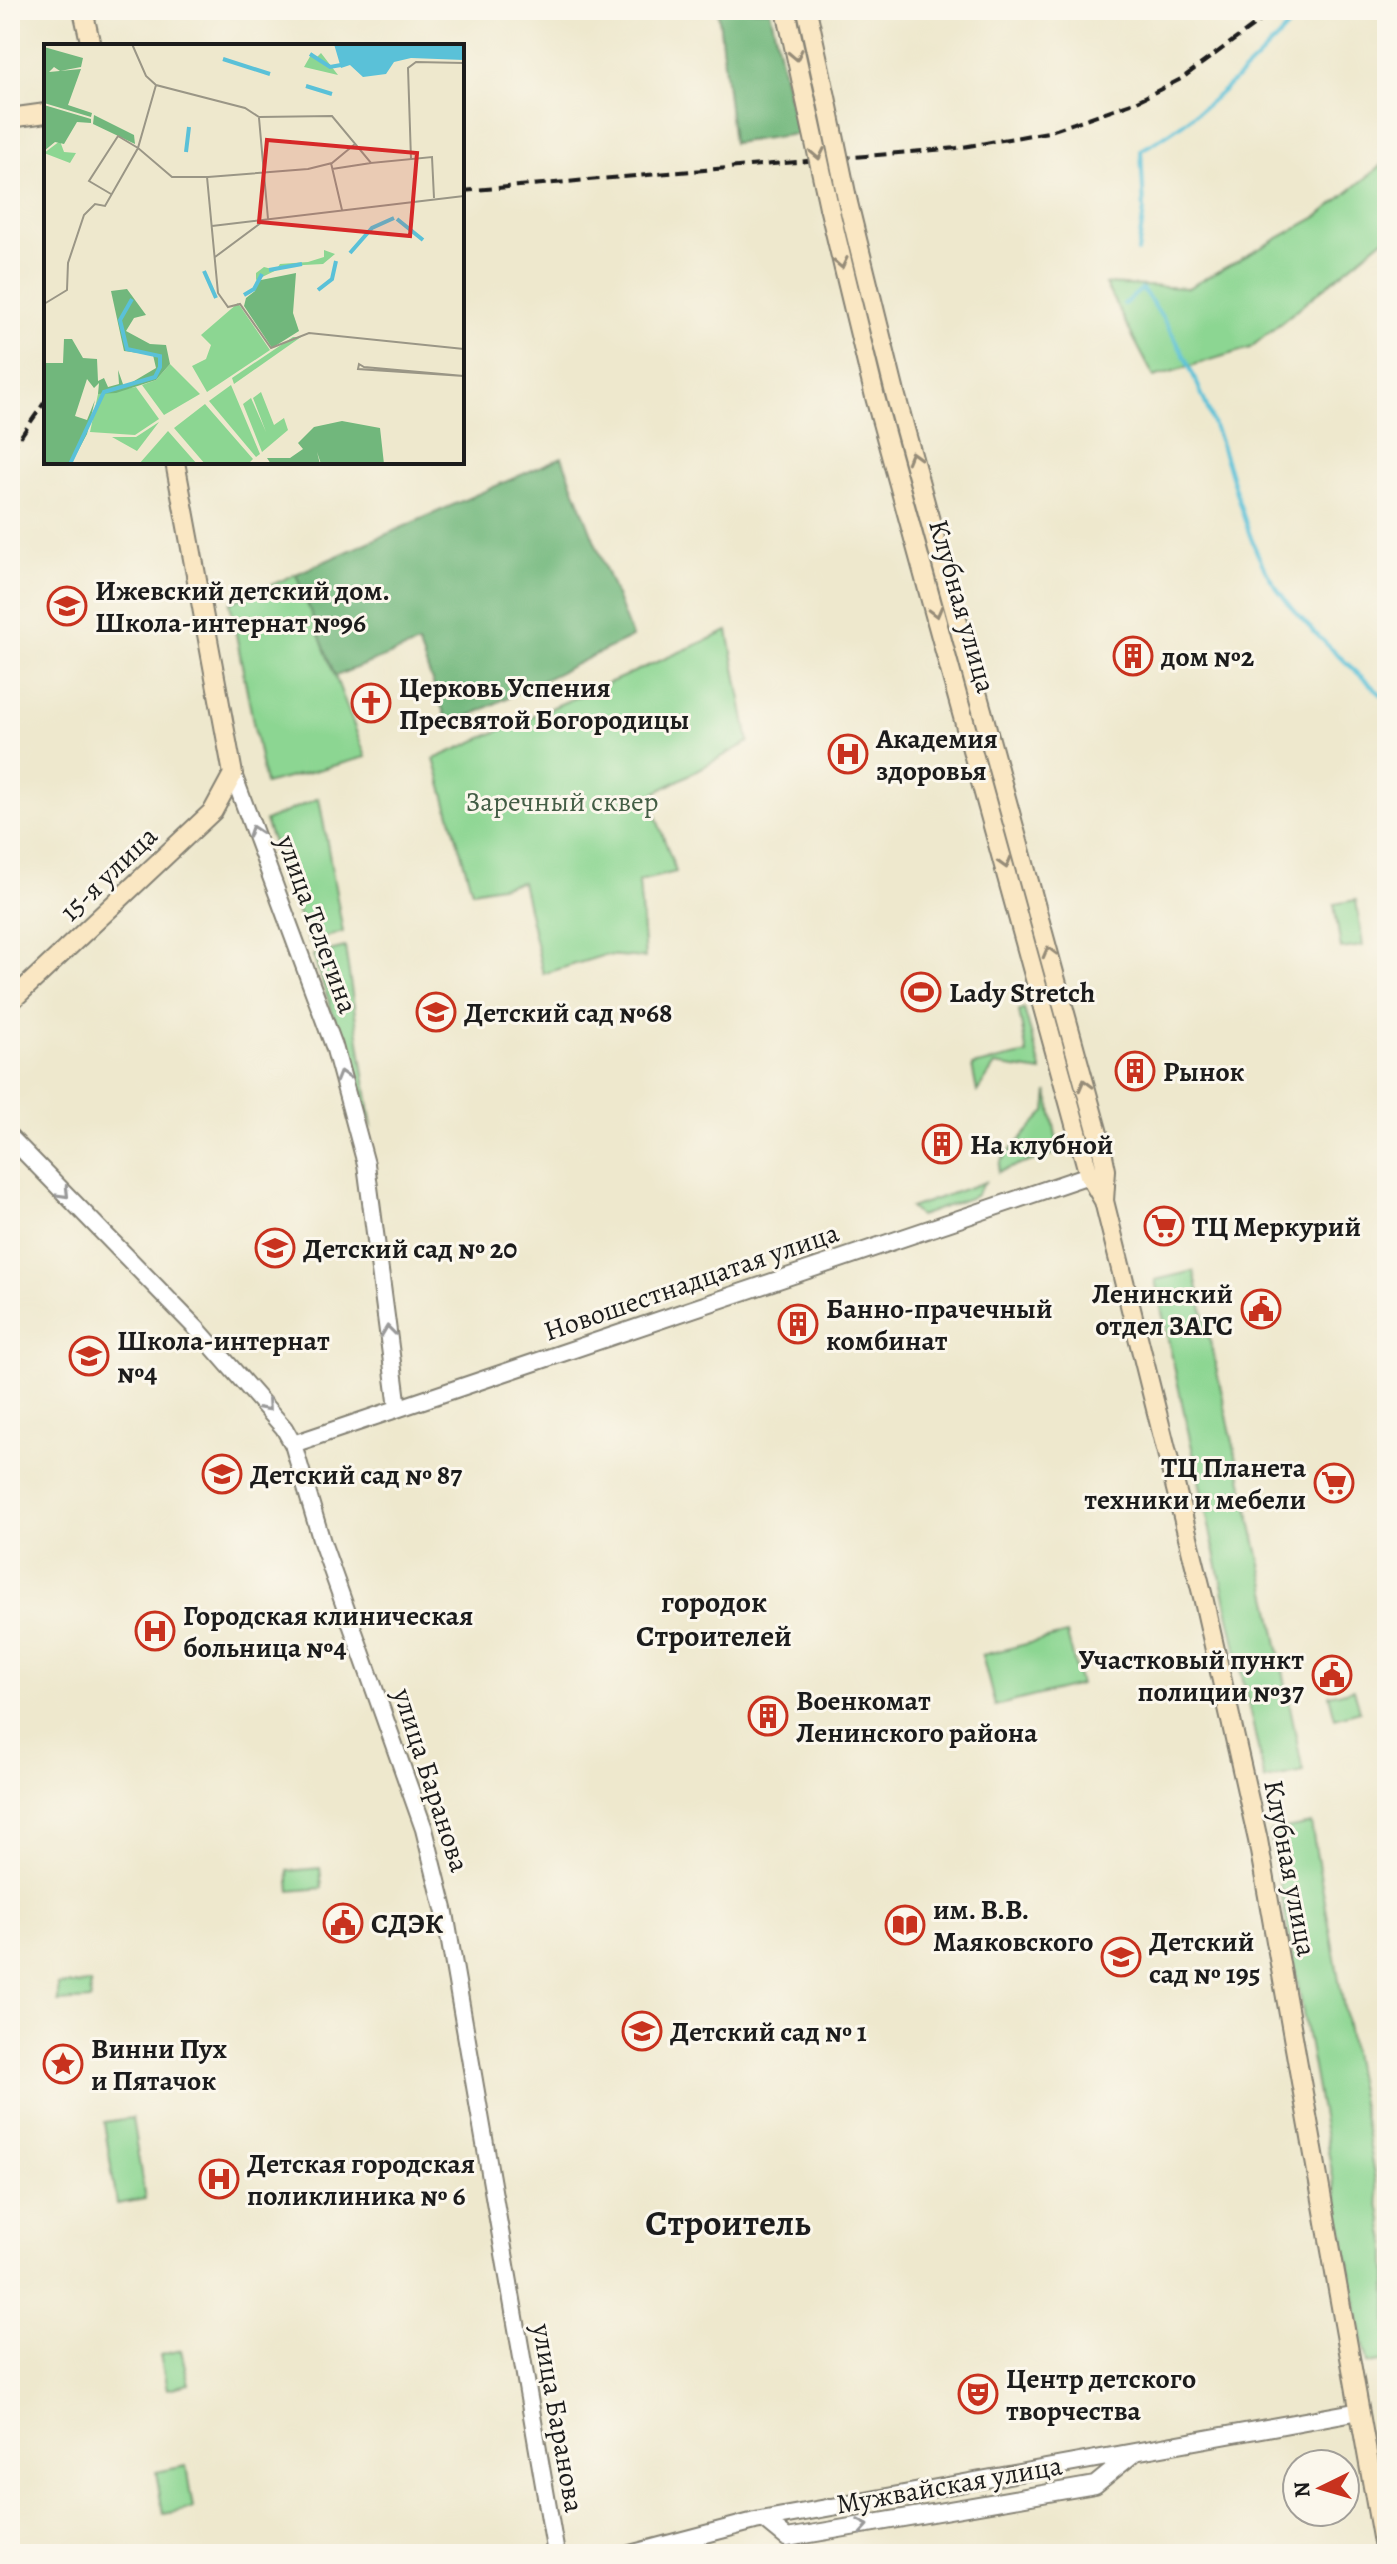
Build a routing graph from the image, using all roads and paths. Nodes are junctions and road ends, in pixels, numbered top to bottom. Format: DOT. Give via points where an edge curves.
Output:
graph roads {
  1 [pos="83,10"];
  2 [pos="786,10"];
  3 [pos="807,10"];
  4 [pos="91,44"];
  5 [pos="44,113"];
  6 [pos="10,118"];
  7 [pos="874,311"];
  8 [pos="855,318"];
  9 [pos="175,464"];
  10 [pos="233,774"];
  11 [pos="10,1002"];
  12 [pos="10,1137"];
  13 [pos="1098,1172"];
  14 [pos="398,1408"];
  15 [pos="293,1444"];
  16 [pos="1360,2411"];
  17 [pos="1137,2452"];
  18 [pos="1382,2510"];
  19 [pos="765,2520"];
  20 [pos="556,2554"];
  21 [pos="630,2554"];
  22 [pos="1385,2554"];
  1 -- 4 [label="main road"];
  2 -- 8 [label="main road, Клубная улица, one-way, bridge"];
  3 -- 7 [label="main road, Клубная улица, bridge"];
  5 -- 6 [label="main road"];
  7 -- 8 [label="main road"];
  13 -- 7 [label="main road, Клубная улица, one-way"];
  8 -- 13 [label="main road, Клубная улица, one-way"];
  9 -- 10 [label="main road, улица Телегина"];
  10 -- 11 [label="main road, 15-я улица" via="213,811"];
  14 -- 10 [label="street, улица Телегина, one-way" via="366,1164 334,1046"];
  12 -- 15 [label="street, улица Баранова, one-way" via="198,1330 271,1411"];
  13 -- 14 [label="street, Новошестнадцатая улица"];
  13 -- 16 [label="main road, Клубная улица" via="1258,1840"];
  14 -- 15 [label="street, Новошестнадцатая улица"];
  15 -- 20 [label="street, улица Баранова" via="322,1542 424,1829 443,1902"];
  16 -- 17 [label="street, Мужвайская улица"];
  16 -- 18 [label="main road, Клубная улица"];
  17 -- 19 [label="street, Мужвайская улица"];
  19 -- 17 [label="street, Мужвайская улица, one-way" via="787,2538 1095,2485"];
  18 -- 22 [label="main road, Клубная улица"];
  19 -- 21 [label="street, Мужвайская улица"];
}
